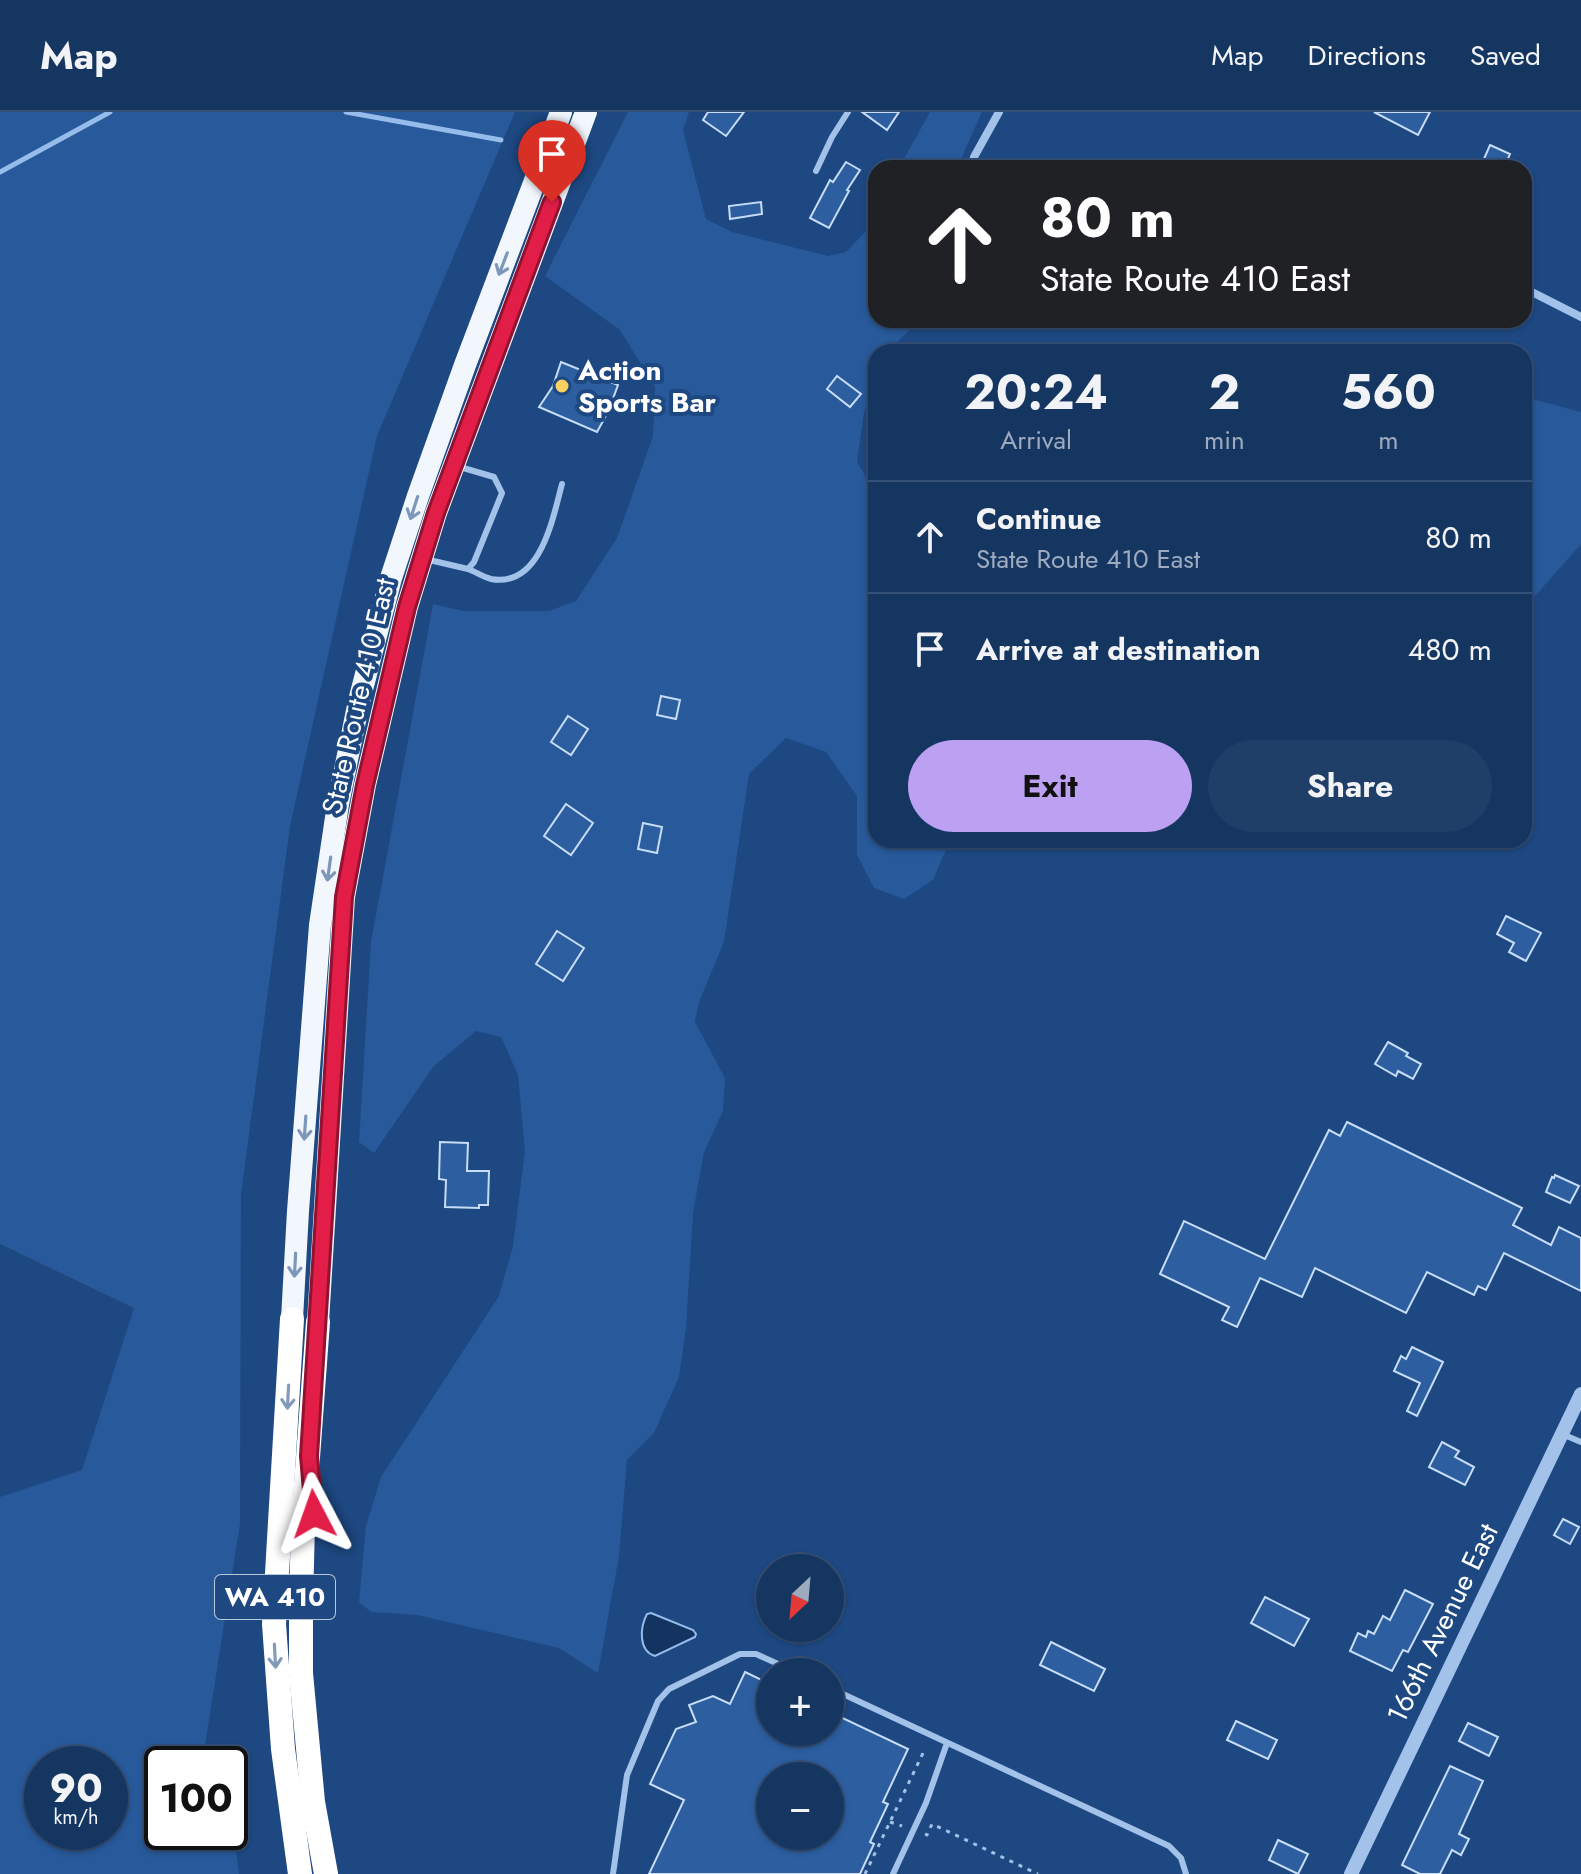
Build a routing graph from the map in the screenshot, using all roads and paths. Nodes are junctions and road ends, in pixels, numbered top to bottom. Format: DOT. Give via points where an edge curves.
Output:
graph roads {
  1 [pos="561,112"];
  2 [pos="586,112"];
  3 [pos="848,112"];
  4 [pos="999,112"];
  5 [pos="974,157"];
  6 [pos="816,171"];
  7 [pos="1532,292"];
  8 [pos="1581,317"];
  9 [pos="453,465"];
  10 [pos="562,484"];
  11 [pos="422,558"];
  12 [pos="468,569"];
  13 [pos="292,1319"];
  14 [pos="318,1322"];
  15 [pos="1581,1394"];
  16 [pos="1562,1434"];
  17 [pos="1581,1442"];
  18 [pos="309,1456"];
  19 [pos="765,1658"];
  20 [pos="844,1695"];
  21 [pos="947,1743"];
  22 [pos="924,1751"];
  23 [pos="890,1822"];
  24 [pos="914,1830"];
  25 [pos="300,1874"];
  26 [pos="326,1874"];
  27 [pos="343,1874"];
  28 [pos="613,1874"];
  29 [pos="865,1874"];
  30 [pos="893,1874"];
  31 [pos="1038,1874"];
  32 [pos="1186,1874"];
  33 [pos="1351,1874"];
  1 -- 13 [label="highway, State Route 410 East / WA 410, one-way" via="418,496 359,701 320,925"];
  2 -- 9 [label="highway, State Route 410 East / WA 410"];
  3 -- 6 [label="lane"];
  4 -- 5 [label="street"];
  7 -- 8 [label="street"];
  9 -- 11 [label="highway, State Route 410 East / WA 410"];
  9 -- 12 [label="lane" via="494,477 502,493"];
  10 -- 12 [label="lane" via="547,539 527,568 495,580"];
  11 -- 12 [label="lane"];
  11 -- 14 [label="highway, State Route 410 East / WA 410" via="365,785 344,897"];
  13 -- 25 [label="highway, WA 410, one-way" via="274,1624"];
  14 -- 18 [label="highway, WA 410"];
  15 -- 16 [label="street, 166th Avenue East"];
  16 -- 17 [label="lane"];
  16 -- 33 [label="street, 166th Avenue East"];
  18 -- 26 [label="highway, WA 410" via="301,1673 313,1802"];
  18 -- 27 [label="highway" via="316,1693"];
  19 -- 28 [label="lane" via="740,1654 662,1694 627,1775"];
  20 -- 21 [label="lane"];
  21 -- 24 [label="lane"];
  21 -- 32 [label="lane" via="1169,1846 1181,1858"];
  22 -- 23 [label="path"];
  23 -- 24 [label="path"];
  23 -- 29 [label="path"];
  24 -- 30 [label="lane"];
  24 -- 31 [label="path" via="927,1835 932,1824"];
}
